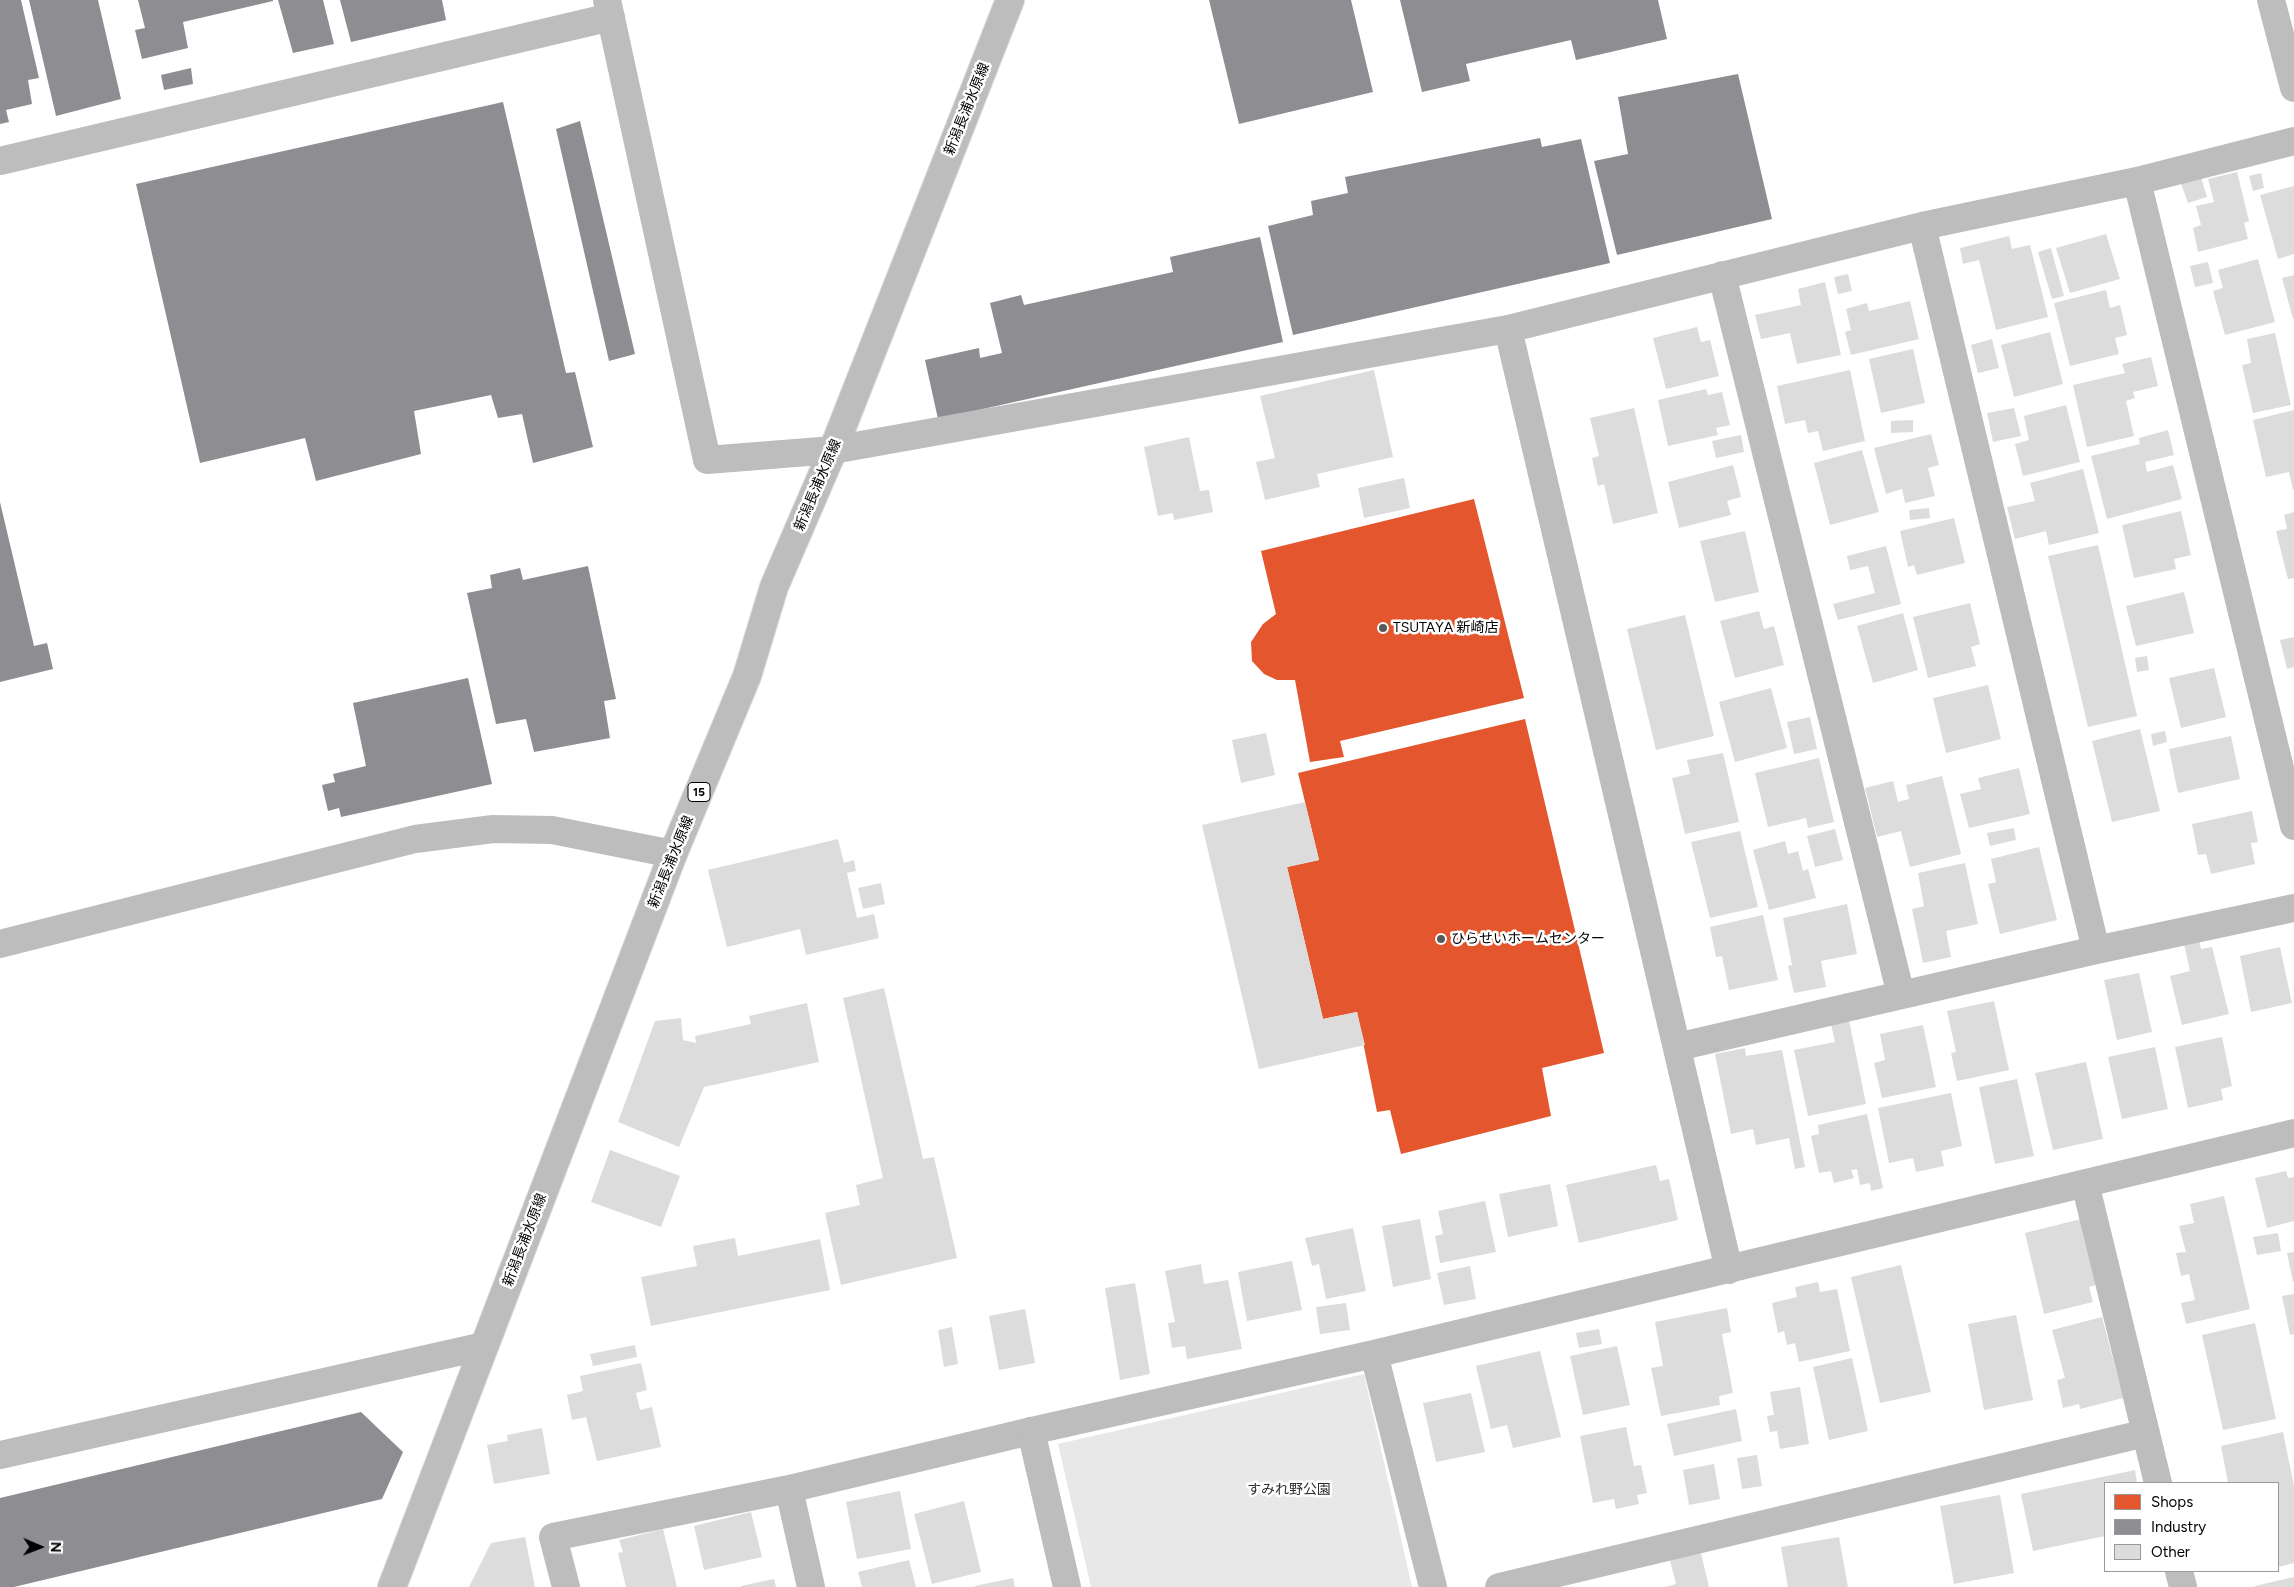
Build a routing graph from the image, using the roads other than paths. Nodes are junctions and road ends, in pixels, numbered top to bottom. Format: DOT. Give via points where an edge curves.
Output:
graph roads {
  1 [pos="1010,0"];
  2 [pos="2270,0"];
  3 [pos="609,9"];
  4 [pos="2294,88"];
  5 [pos="2294,141"];
  6 [pos="0,161"];
  7 [pos="2137,181"];
  8 [pos="1922,226"];
  9 [pos="1722,275"];
  10 [pos="1508,329"];
  11 [pos="833,450"];
  12 [pos="2294,826"];
  13 [pos="673,854"];
  14 [pos="2294,908"];
  15 [pos="0,944"];
  16 [pos="2096,950"];
  17 [pos="1901,995"];
  18 [pos="1677,1047"];
  19 [pos="2294,1133"];
  20 [pos="2085,1182"];
  21 [pos="1729,1270"];
  22 [pos="484,1346"];
  23 [pos="1374,1354"];
  24 [pos="1031,1431"];
  25 [pos="2146,1433"];
  26 [pos="0,1455"];
  27 [pos="2158,1482"];
  28 [pos="790,1489"];
  29 [pos="2179,1572"];
  30 [pos="392,1587"];
  31 [pos="566,1587"];
  32 [pos="811,1587"];
  33 [pos="1067,1587"];
  34 [pos="1433,1587"];
  35 [pos="1499,1587"];
  36 [pos="2183,1587"];
  1 -- 11 [label="street, 新潟長浦水原線 / 15"];
  2 -- 4 [label="street"];
  3 -- 6 [label="street"];
  3 -- 11 [label="street" via="707,460"];
  5 -- 7 [label="street"];
  7 -- 8 [label="street"];
  7 -- 12 [label="street"];
  8 -- 9 [label="street"];
  8 -- 16 [label="street"];
  9 -- 10 [label="street"];
  9 -- 17 [label="street"];
  10 -- 11 [label="street"];
  10 -- 18 [label="street"];
  11 -- 13 [label="street, 新潟長浦水原線 / 15" via="774,587 747,676"];
  13 -- 15 [label="street" via="552,830 492,829 415,839"];
  13 -- 22 [label="street, 新潟長浦水原線 / 15"];
  14 -- 16 [label="street"];
  16 -- 17 [label="street"];
  17 -- 18 [label="street"];
  18 -- 21 [label="street"];
  19 -- 20 [label="street"];
  20 -- 21 [label="street"];
  20 -- 25 [label="street"];
  21 -- 23 [label="street"];
  22 -- 26 [label="street"];
  22 -- 30 [label="street, 新潟長浦水原線 / 15"];
  23 -- 24 [label="street"];
  23 -- 34 [label="street"];
  24 -- 28 [label="street"];
  24 -- 33 [label="street"];
  25 -- 27 [label="street"];
  25 -- 35 [label="street"];
  28 -- 31 [label="street" via="553,1537"];
  28 -- 32 [label="street"];
  29 -- 36 [label="street"];
}
